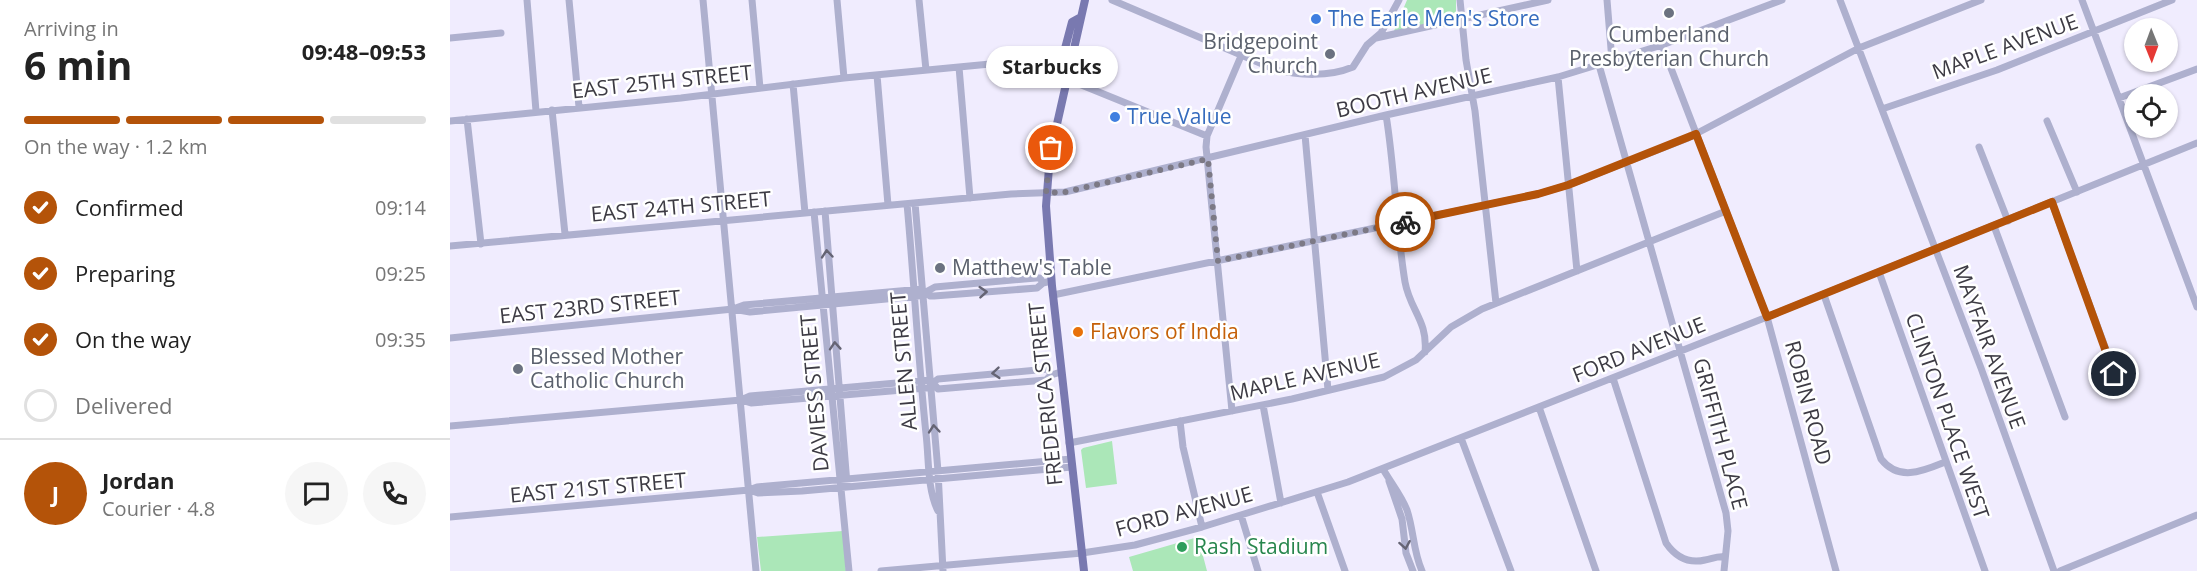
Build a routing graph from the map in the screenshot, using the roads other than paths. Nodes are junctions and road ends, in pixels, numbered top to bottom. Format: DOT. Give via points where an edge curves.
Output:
graph roads {
  1 [pos="527,0"];
  2 [pos="569,0"];
  3 [pos="703,0"];
  4 [pos="752,0"];
  5 [pos="837,0"];
  6 [pos="919,0"];
  7 [pos="1085,0"];
  8 [pos="1112,0"];
  9 [pos="1399,0"];
  10 [pos="1460,0"];
  11 [pos="1548,0"];
  12 [pos="1607,0"];
  13 [pos="1782,0"];
  14 [pos="1840,0"];
  15 [pos="1981,0"];
  16 [pos="2082,0"];
  17 [pos="2172,0"];
  18 [pos="1534,2"];
  19 [pos="1081,17"];
  20 [pos="1462,20"];
  21 [pos="2094,32"];
  22 [pos="501,33"];
  23 [pos="450,38"];
  24 [pos="1376,38"];
  25 [pos="1662,45"];
  26 [pos="1858,48"];
  27 [pos="1240,56"];
  28 [pos="1612,62"];
  29 [pos="1031,65"];
  30 [pos="1599,65"];
  31 [pos="959,67"];
  32 [pos="2197,69"];
  33 [pos="926,70"];
  34 [pos="877,75"];
  35 [pos="1558,77"];
  36 [pos="844,78"];
  37 [pos="1066,79"];
  38 [pos="793,84"];
  39 [pos="760,88"];
  40 [pos="713,94"];
  41 [pos="1473,96"];
  42 [pos="2119,98"];
  43 [pos="579,107"];
  44 [pos="1882,109"];
  45 [pos="552,110"];
  46 [pos="536,111"];
  47 [pos="1386,115"];
  48 [pos="467,119"];
  49 [pos="450,121"];
  50 [pos="2047,122"];
  51 [pos="1696,134"];
  52 [pos="1305,135"];
  53 [pos="1207,136"];
  54 [pos="2197,143"];
  55 [pos="1979,147"];
  56 [pos="1208,159"];
  57 [pos="1626,163"];
  58 [pos="2144,165"];
  59 [pos="1568,185"];
  60 [pos="2077,192"];
  61 [pos="1046,193"];
  62 [pos="970,198"];
  63 [pos="2052,202"];
  64 [pos="911,203"];
  65 [pos="888,205"];
  66 [pos="1485,205"];
  67 [pos="825,211"];
  68 [pos="1726,211"];
  69 [pos="814,212"];
  70 [pos="805,213"];
  71 [pos="724,220"];
  72 [pos="2008,220"];
  73 [pos="1399,223"];
  74 [pos="1994,226"];
  75 [pos="565,234"];
  76 [pos="1315,240"];
  77 [pos="1648,243"];
  78 [pos="481,244"];
  79 [pos="450,246"];
  80 [pos="1936,249"];
  81 [pos="1218,261"];
  82 [pos="1577,271"];
  83 [pos="1879,272"];
  84 [pos="1047,282"];
  85 [pos="920,293"];
  86 [pos="1053,295"];
  87 [pos="1824,295"];
  88 [pos="831,301"];
  89 [pos="823,302"];
  90 [pos="1496,303"];
  91 [pos="2197,307"];
  92 [pos="733,309"];
  93 [pos="1767,317"];
  94 [pos="1425,330"];
  95 [pos="1442,335"];
  96 [pos="450,338"];
  97 [pos="1425,352"];
  98 [pos="1680,352"];
  99 [pos="1061,372"];
  100 [pos="1613,378"];
  101 [pos="928,384"];
  102 [pos="1328,390"];
  103 [pos="835,392"];
  104 [pos="2122,393"];
  105 [pos="741,400"];
  106 [pos="1263,405"];
  107 [pos="1539,407"];
  108 [pos="1232,411"];
  109 [pos="2065,417"];
  110 [pos="1180,422"];
  111 [pos="450,426"];
  112 [pos="1461,438"];
  113 [pos="1069,443"];
  114 [pos="1945,462"];
  115 [pos="1071,463"];
  116 [pos="1383,469"];
  117 [pos="934,475"];
  118 [pos="1389,479"];
  119 [pos="843,483"];
  120 [pos="749,490"];
  121 [pos="1317,492"];
  122 [pos="1281,503"];
  123 [pos="1241,515"];
  124 [pos="2197,516"];
  125 [pos="450,517"];
  126 [pos="1202,527"];
  127 [pos="1082,553"];
  128 [pos="1724,557"];
  129 [pos="943,568"];
  130 [pos="756,571"];
  131 [pos="849,571"];
  132 [pos="881,571"];
  133 [pos="1084,571"];
  134 [pos="1257,571"];
  135 [pos="1345,571"];
  136 [pos="1413,571"];
  137 [pos="1422,571"];
  138 [pos="1511,571"];
  139 [pos="1596,571"];
  140 [pos="1724,571"];
  141 [pos="1836,571"];
  142 [pos="1985,571"];
  143 [pos="2054,571"];
  144 [pos="2060,571"];
  1 -- 46 [label="street"];
  2 -- 43 [label="street"];
  3 -- 40 [label="street"];
  4 -- 39 [label="street"];
  5 -- 36 [label="street"];
  6 -- 33 [label="street"];
  7 -- 19 [label="main road, FREDERICA STREET"];
  8 -- 27 [label="street"];
  9 -- 24 [label="street"];
  10 -- 20 [label="street"];
  11 -- 18 [label="street"];
  12 -- 28 [label="street"];
  13 -- 25 [label="street, BOOTH AVENUE"];
  14 -- 26 [label="street, MAYFAIR AVENUE"];
  15 -- 26 [label="street"];
  16 -- 21 [label="street"];
  17 -- 21 [label="street, MAPLE AVENUE"];
  18 -- 20 [label="street"];
  19 -- 29 [label="main road" via="1072,22 1063,56"];
  19 -- 37 [label="main road, FREDERICA STREET"];
  20 -- 24 [label="street"];
  20 -- 41 [label="street"];
  21 -- 42 [label="street"];
  21 -- 44 [label="street, MAPLE AVENUE"];
  22 -- 23 [label="street"];
  24 -- 27 [label="street" via="1353,67 1333,72 1289,74"];
  25 -- 28 [label="street, BOOTH AVENUE"];
  25 -- 51 [label="street, ROBIN ROAD"];
  26 -- 44 [label="street, MAYFAIR AVENUE"];
  26 -- 51 [label="street"];
  27 -- 53 [label="street"];
  28 -- 30 [label="street, BOOTH AVENUE"];
  29 -- 31 [label="street, EAST 25TH STREET" via="1000,62"];
  29 -- 37 [label="street, EAST 25TH STREET"];
  30 -- 35 [label="street, BOOTH AVENUE"];
  30 -- 57 [label="street, GRIFFITH PLACE"];
  31 -- 33 [label="street, EAST 25TH STREET"];
  31 -- 62 [label="street"];
  32 -- 42 [label="street"];
  33 -- 34 [label="street, EAST 25TH STREET"];
  34 -- 36 [label="street, EAST 25TH STREET"];
  34 -- 65 [label="street"];
  35 -- 41 [label="street, BOOTH AVENUE"];
  35 -- 59 [label="street"];
  36 -- 38 [label="street, EAST 25TH STREET"];
  37 -- 53 [label="street, EAST 25TH STREET"];
  37 -- 61 [label="main road, FREDERICA STREET"];
  38 -- 39 [label="street, EAST 25TH STREET"];
  38 -- 70 [label="street"];
  39 -- 40 [label="street, EAST 25TH STREET"];
  40 -- 43 [label="street, EAST 25TH STREET"];
  40 -- 71 [label="street"];
  41 -- 47 [label="street, BOOTH AVENUE"];
  41 -- 66 [label="street"];
  42 -- 58 [label="street"];
  43 -- 45 [label="street, EAST 25TH STREET"];
  44 -- 80 [label="street, MAYFAIR AVENUE"];
  45 -- 46 [label="street, EAST 25TH STREET"];
  45 -- 75 [label="street"];
  46 -- 48 [label="street, EAST 25TH STREET"];
  47 -- 52 [label="street, BOOTH AVENUE"];
  47 -- 73 [label="street"];
  48 -- 49 [label="street, EAST 25TH STREET"];
  48 -- 78 [label="street"];
  50 -- 60 [label="street"];
  51 -- 57 [label="street"];
  51 -- 68 [label="street, ROBIN ROAD"];
  52 -- 56 [label="street, BOOTH AVENUE"];
  52 -- 76 [label="street"];
  53 -- 56 [label="street"];
  54 -- 58 [label="street, FORD AVENUE"];
  55 -- 72 [label="street"];
  56 -- 61 [label="street, BOOTH AVENUE"];
  56 -- 81 [label="street"];
  57 -- 59 [label="street"];
  57 -- 77 [label="street, GRIFFITH PLACE"];
  58 -- 60 [label="street, FORD AVENUE"];
  58 -- 91 [label="street"];
  59 -- 66 [label="street"];
  59 -- 82 [label="street"];
  60 -- 63 [label="street, FORD AVENUE"];
  61 -- 62 [label="street, BOOTH AVENUE"];
  61 -- 84 [label="main road, FREDERICA STREET"];
  62 -- 64 [label="street, EAST 24TH STREET"];
  63 -- 72 [label="street, FORD AVENUE"];
  63 -- 104 [label="street"];
  64 -- 65 [label="street, EAST 24TH STREET"];
  64 -- 85 [label="street, ALLEN STREET"];
  65 -- 67 [label="street, EAST 24TH STREET"];
  66 -- 73 [label="street"];
  66 -- 90 [label="street"];
  67 -- 69 [label="street, EAST 24TH STREET"];
  88 -- 67 [label="street, one-way"];
  68 -- 77 [label="street, MAPLE AVENUE"];
  68 -- 93 [label="street, ROBIN ROAD"];
  69 -- 70 [label="street, EAST 24TH STREET"];
  69 -- 89 [label="street, DAVIESS STREET"];
  70 -- 71 [label="street, EAST 24TH STREET"];
  71 -- 75 [label="street, EAST 24TH STREET"];
  71 -- 92 [label="street"];
  72 -- 74 [label="street, FORD AVENUE"];
  73 -- 76 [label="street"];
  73 -- 94 [label="street" via="1406,282"];
  74 -- 80 [label="street, FORD AVENUE"];
  74 -- 109 [label="street"];
  75 -- 78 [label="street, EAST 24TH STREET"];
  76 -- 81 [label="street"];
  76 -- 102 [label="street"];
  77 -- 82 [label="street, MAPLE AVENUE"];
  77 -- 98 [label="street, GRIFFITH PLACE"];
  78 -- 79 [label="street, EAST 24TH STREET"];
  80 -- 83 [label="street, FORD AVENUE"];
  80 -- 143 [label="street, MAYFAIR AVENUE"];
  81 -- 86 [label="street"];
  81 -- 108 [label="street"];
  82 -- 90 [label="street, MAPLE AVENUE"];
  83 -- 87 [label="street, FORD AVENUE"];
  83 -- 114 [label="street, CLINTON PLACE WEST"];
  84 -- 85 [label="street, EAST 23RD STREET" via="1037,288 930,296"];
  84 -- 86 [label="main road, FREDERICA STREET"];
  85 -- 88 [label="street, EAST 23RD STREET"];
  85 -- 101 [label="street, ALLEN STREET"];
  86 -- 99 [label="main road, FREDERICA STREET"];
  87 -- 93 [label="street, FORD AVENUE"];
  87 -- 114 [label="street" via="1881,459 1902,473 1916,473"];
  88 -- 89 [label="street, EAST 23RD STREET"];
  103 -- 88 [label="street, one-way"];
  89 -- 92 [label="street, EAST 23RD STREET" via="750,312"];
  89 -- 103 [label="street, DAVIESS STREET"];
  90 -- 95 [label="street, MAPLE AVENUE" via="1460,320"];
  92 -- 96 [label="street, EAST 23RD STREET"];
  92 -- 105 [label="street"];
  93 -- 98 [label="street, FORD AVENUE"];
  93 -- 141 [label="street, ROBIN ROAD"];
  94 -- 95 [label="street"];
  94 -- 97 [label="street"];
  95 -- 97 [label="street, MAPLE AVENUE"];
  97 -- 102 [label="street, MAPLE AVENUE" via="1390,375"];
  98 -- 100 [label="street, FORD AVENUE"];
  98 -- 128 [label="street, GRIFFITH PLACE" via="1726,513"];
  99 -- 101 [label="street" via="1052,375 1048,369 938,379"];
  99 -- 113 [label="main road, FREDERICA STREET"];
  100 -- 107 [label="street, FORD AVENUE"];
  100 -- 128 [label="street" via="1666,543 1687,560"];
  101 -- 103 [label="street"];
  101 -- 117 [label="street, ALLEN STREET"];
  102 -- 106 [label="street, MAPLE AVENUE"];
  103 -- 105 [label="street" via="750,396"];
  103 -- 119 [label="street, DAVIESS STREET"];
  105 -- 111 [label="street"];
  105 -- 120 [label="street"];
  106 -- 108 [label="street, MAPLE AVENUE"];
  106 -- 122 [label="street"];
  107 -- 112 [label="street, FORD AVENUE"];
  107 -- 139 [label="street"];
  108 -- 110 [label="street, MAPLE AVENUE"];
  110 -- 113 [label="street, MAPLE AVENUE"];
  110 -- 126 [label="street"];
  112 -- 116 [label="street, FORD AVENUE"];
  112 -- 138 [label="street"];
  113 -- 115 [label="main road, FREDERICA STREET"];
  114 -- 142 [label="street, CLINTON PLACE WEST"];
  115 -- 117 [label="street, EAST 21ST STREET"];
  115 -- 127 [label="main road, FREDERICA STREET"];
  116 -- 118 [label="street"];
  116 -- 121 [label="street, FORD AVENUE"];
  117 -- 119 [label="street, EAST 21ST STREET"];
  117 -- 129 [label="street, ALLEN STREET"];
  118 -- 136 [label="street, one-way"];
  118 -- 137 [label="street" via="1407,511"];
  119 -- 120 [label="street, EAST 21ST STREET" via="758,493"];
  119 -- 131 [label="street, DAVIESS STREET"];
  120 -- 125 [label="street, EAST 21ST STREET"];
  120 -- 130 [label="street"];
  121 -- 122 [label="street, FORD AVENUE"];
  121 -- 135 [label="street"];
  122 -- 123 [label="street, FORD AVENUE"];
  123 -- 126 [label="street, FORD AVENUE"];
  123 -- 134 [label="street"];
  124 -- 144 [label="street"];
  126 -- 127 [label="street, FORD AVENUE" via="1135,545"];
  127 -- 129 [label="street, FORD AVENUE"];
  127 -- 133 [label="main road, FREDERICA STREET"];
  128 -- 140 [label="street, GRIFFITH PLACE"];
  129 -- 132 [label="street, FORD AVENUE"];
}
